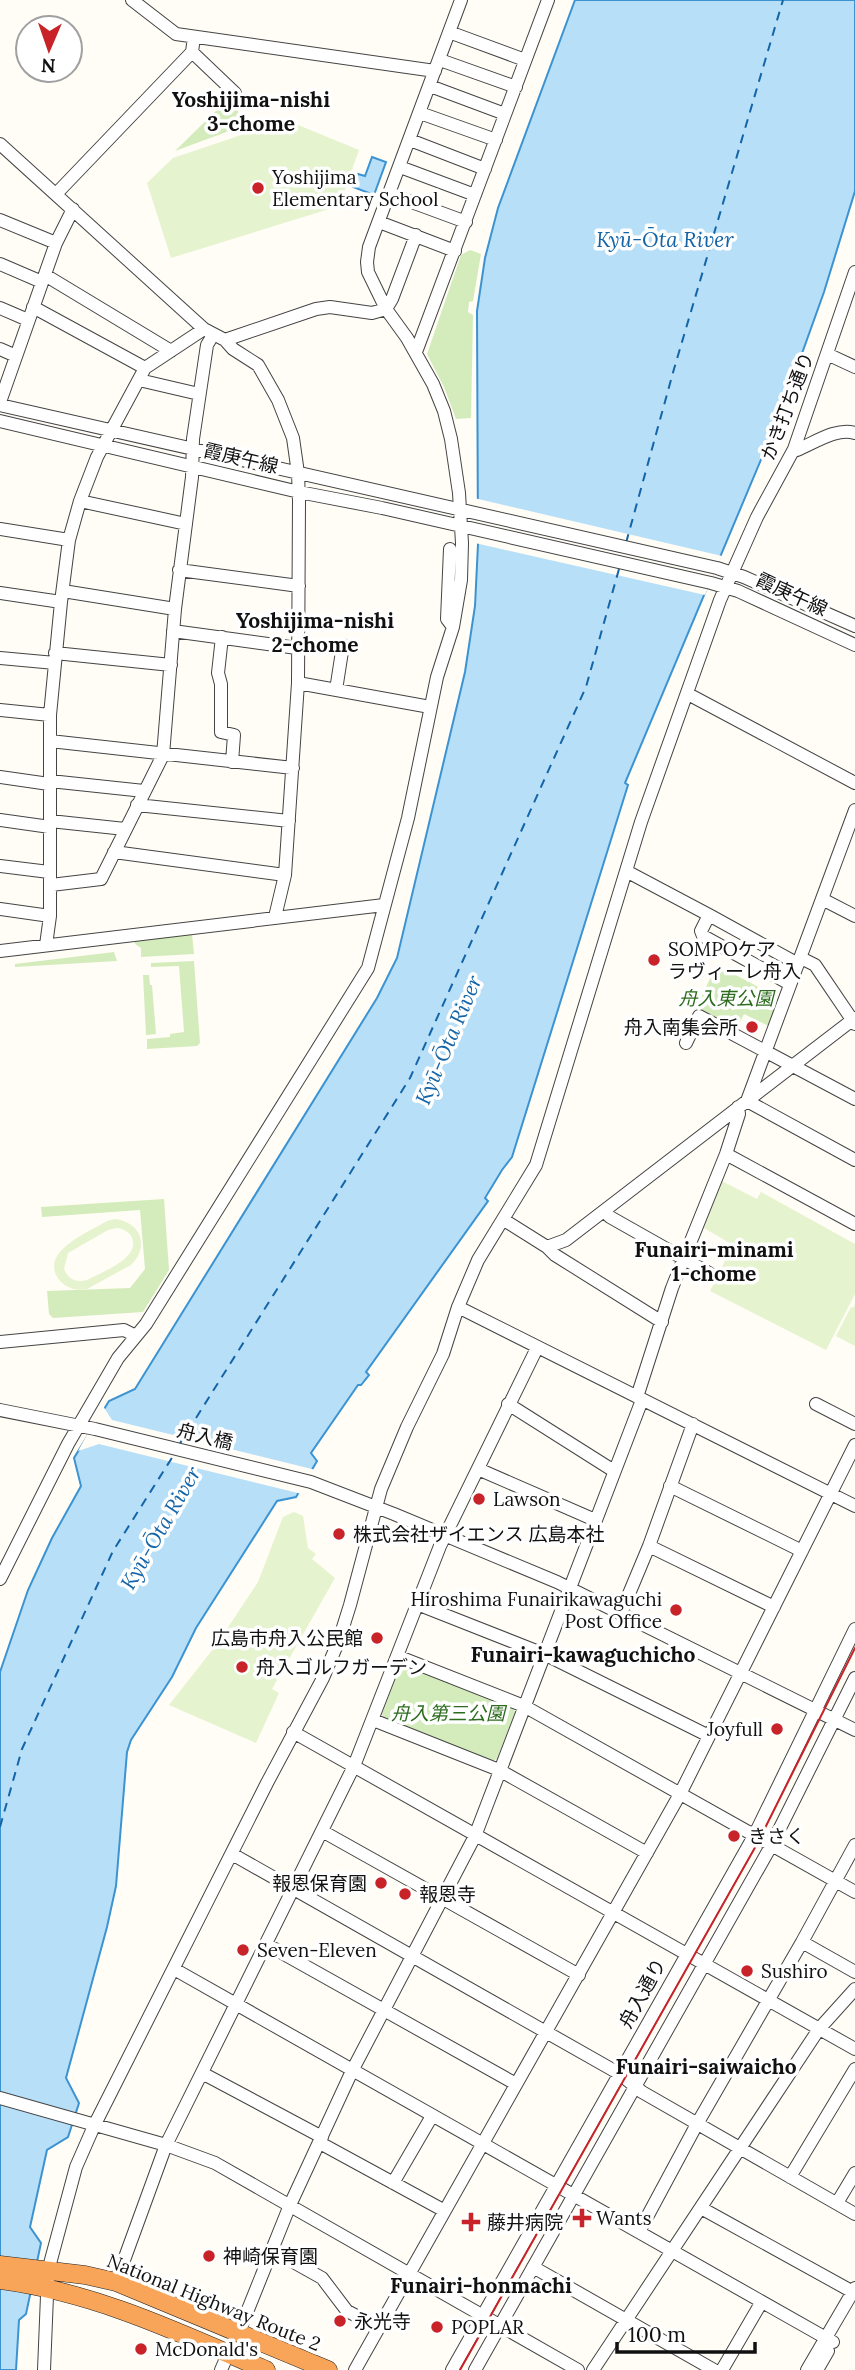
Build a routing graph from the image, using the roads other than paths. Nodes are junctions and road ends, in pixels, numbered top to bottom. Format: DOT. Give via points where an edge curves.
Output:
graph roads {
  1 [pos="132,0"];
  2 [pos="461,0"];
  3 [pos="548,0"];
  4 [pos="449,32"];
  5 [pos="194,37"];
  6 [pos="192,52"];
  7 [pos="525,60"];
  8 [pos="438,66"];
  9 [pos="430,86"];
  10 [pos="516,87"];
  11 [pos="235,93"];
  12 [pos="420,113"];
  13 [pos="505,114"];
  14 [pos="410,140"];
  15 [pos="496,140"];
  16 [pos="0,144"];
  17 [pos="400,167"];
  18 [pos="485,169"];
  19 [pos="55,194"];
  20 [pos="390,194"];
  21 [pos="475,195"];
  22 [pos="73,209"];
  23 [pos="0,220"];
  24 [pos="379,222"];
  25 [pos="466,222"];
  26 [pos="416,235"];
  27 [pos="56,243"];
  28 [pos="455,251"];
  29 [pos="0,264"];
  30 [pos="855,272"];
  31 [pos="44,279"];
  32 [pos="33,307"];
  33 [pos="0,308"];
  34 [pos="850,308"];
  35 [pos="386,309"];
  36 [pos="28,320"];
  37 [pos="214,334"];
  38 [pos="0,349"];
  39 [pos="171,351"];
  40 [pos="416,352"];
  41 [pos="827,354"];
  42 [pos="16,356"];
  43 [pos="855,367"];
  44 [pos="142,374"];
  45 [pos="4,379"];
  46 [pos="199,394"];
  47 [pos="0,404"];
  48 [pos="0,421"];
  49 [pos="111,430"];
  50 [pos="855,433"];
  51 [pos="103,446"];
  52 [pos="193,449"];
  53 [pos="794,449"];
  54 [pos="192,466"];
  55 [pos="298,473"];
  56 [pos="299,492"];
  57 [pos="80,501"];
  58 [pos="467,510"];
  59 [pos="186,524"];
  60 [pos="467,528"];
  61 [pos="0,529"];
  62 [pos="69,540"];
  63 [pos="450,549"];
  64 [pos="179,570"];
  65 [pos="733,572"];
  66 [pos="299,586"];
  67 [pos="726,587"];
  68 [pos="0,593"];
  69 [pos="62,597"];
  70 [pos="175,609"];
  71 [pos="855,626"];
  72 [pos="453,627"];
  73 [pos="173,631"];
  74 [pos="222,637"];
  75 [pos="344,645"];
  76 [pos="855,645"];
  77 [pos="297,648"];
  78 [pos="0,658"];
  79 [pos="55,658"];
  80 [pos="171,665"];
  81 [pos="298,683"];
  82 [pos="336,690"];
  83 [pos="688,694"];
  84 [pos="430,707"];
  85 [pos="0,710"];
  86 [pos="50,715"];
  87 [pos="50,741"];
  88 [pos="163,755"];
  89 [pos="232,762"];
  90 [pos="293,768"];
  91 [pos="0,777"];
  92 [pos="49,782"];
  93 [pos="855,783"];
  94 [pos="144,791"];
  95 [pos="137,805"];
  96 [pos="855,810"];
  97 [pos="0,820"];
  98 [pos="289,821"];
  99 [pos="50,824"];
  100 [pos="125,829"];
  101 [pos="114,852"];
  102 [pos="0,866"];
  103 [pos="626,871"];
  104 [pos="285,875"];
  105 [pos="50,878"];
  106 [pos="821,899"];
  107 [pos="384,905"];
  108 [pos="0,909"];
  109 [pos="709,915"];
  110 [pos="50,916"];
  111 [pos="855,916"];
  112 [pos="275,917"];
  113 [pos="46,945"];
  114 [pos="0,951"];
  115 [pos="799,961"];
  116 [pos="790,984"];
  117 [pos="854,1021"];
  118 [pos="687,1043"];
  119 [pos="765,1051"];
  120 [pos="794,1066"];
  121 [pos="855,1099"];
  122 [pos="742,1104"];
  123 [pos="726,1154"];
  124 [pos="855,1160"];
  125 [pos="604,1211"];
  126 [pos="504,1220"];
  127 [pos="855,1224"];
  128 [pos="547,1247"];
  129 [pos="684,1260"];
  130 [pos="709,1273"];
  131 [pos="458,1307"];
  132 [pos="662,1322"];
  133 [pos="136,1336"];
  134 [pos="0,1342"];
  135 [pos="537,1348"];
  136 [pos="639,1399"];
  137 [pos="508,1404"];
  138 [pos="816,1404"];
  139 [pos="0,1410"];
  140 [pos="693,1424"];
  141 [pos="855,1424"];
  142 [pos="84,1427"];
  143 [pos="855,1445"];
  144 [pos="478,1469"];
  145 [pos="614,1471"];
  146 [pos="670,1486"];
  147 [pos="831,1494"];
  148 [pos="855,1506"];
  149 [pos="376,1507"];
  150 [pos="595,1520"];
  151 [pos="445,1536"];
  152 [pos="0,1544"];
  153 [pos="649,1546"];
  154 [pos="15,1547"];
  155 [pos="802,1551"];
  156 [pos="0,1579"];
  157 [pos="570,1588"];
  158 [pos="417,1604"];
  159 [pos="774,1606"];
  160 [pos="621,1614"];
  161 [pos="855,1629"];
  162 [pos="544,1654"];
  163 [pos="397,1656"];
  164 [pos="741,1673"];
  165 [pos="855,1678"];
  166 [pos="524,1706"];
  167 [pos="816,1711"];
  168 [pos="373,1720"];
  169 [pos="835,1720"];
  170 [pos="855,1730"];
  171 [pos="293,1732"];
  172 [pos="709,1736"];
  173 [pos="354,1766"];
  174 [pos="499,1770"];
  175 [pos="680,1794"];
  176 [pos="322,1831"];
  177 [pos="475,1836"];
  178 [pos="754,1836"];
  179 [pos="855,1844"];
  180 [pos="771,1846"];
  181 [pos="647,1853"];
  182 [pos="232,1854"];
  183 [pos="836,1882"];
  184 [pos="292,1889"];
  185 [pos="855,1892"];
  186 [pos="443,1898"];
  187 [pos="614,1912"];
  188 [pos="802,1942"];
  189 [pos="266,1944"];
  190 [pos="687,1953"];
  191 [pos="412,1957"];
  192 [pos="704,1963"];
  193 [pos="174,1969"];
  194 [pos="855,1972"];
  195 [pos="579,1975"];
  196 [pos="855,1989"];
  197 [pos="769,2001"];
  198 [pos="236,2004"];
  199 [pos="384,2011"];
  200 [pos="819,2029"];
  201 [pos="545,2031"];
  202 [pos="855,2049"];
  203 [pos="855,2069"];
  204 [pos="352,2071"];
  205 [pos="201,2073"];
  206 [pos="620,2074"];
  207 [pos="516,2084"];
  208 [pos="634,2086"];
  209 [pos="0,2098"];
  210 [pos="432,2116"];
  211 [pos="697,2124"];
  212 [pos="94,2126"];
  213 [pos="321,2140"];
  214 [pos="483,2143"];
  215 [pos="166,2145"];
  216 [pos="741,2149"];
  217 [pos="855,2173"];
  218 [pos="790,2177"];
  219 [pos="393,2183"];
  220 [pos="557,2185"];
  221 [pos="573,2194"];
  222 [pos="837,2203"];
  223 [pos="290,2205"];
  224 [pos="701,2208"];
  225 [pos="443,2210"];
  226 [pos="855,2214"];
  227 [pos="639,2232"];
  228 [pos="272,2250"];
  229 [pos="672,2252"];
  230 [pos="0,2265"];
  231 [pos="533,2267"];
  232 [pos="408,2272"];
  233 [pos="41,2278"];
  234 [pos="0,2280"];
  235 [pos="116,2282"];
  236 [pos="854,2295"];
  237 [pos="761,2303"];
  238 [pos="483,2315"];
  239 [pos="626,2321"];
  240 [pos="500,2325"];
  241 [pos="378,2327"];
  242 [pos="239,2332"];
  243 [pos="829,2340"];
  244 [pos="225,2362"];
  245 [pos="44,2370"];
  246 [pos="266,2370"];
  247 [pos="328,2370"];
  248 [pos="355,2370"];
  249 [pos="452,2370"];
  250 [pos="475,2370"];
  251 [pos="578,2370"];
  252 [pos="593,2370"];
  253 [pos="714,2370"];
  254 [pos="722,2370"];
  255 [pos="807,2370"];
  256 [pos="817,2370"];
  1 -- 5 [label="street" via="176,34"];
  2 -- 4 [label="street"];
  3 -- 7 [label="street"];
  4 -- 7 [label="street"];
  4 -- 8 [label="street"];
  5 -- 6 [label="street"];
  5 -- 8 [label="street"];
  6 -- 11 [label="street"];
  6 -- 19 [label="street"];
  7 -- 10 [label="street"];
  8 -- 9 [label="street"];
  8 -- 10 [label="street"];
  9 -- 12 [label="street"];
  9 -- 13 [label="street"];
  10 -- 13 [label="street"];
  12 -- 14 [label="street"];
  12 -- 15 [label="street"];
  13 -- 15 [label="street"];
  14 -- 17 [label="street"];
  14 -- 18 [label="street"];
  15 -- 18 [label="street"];
  16 -- 19 [label="street"];
  17 -- 20 [label="street"];
  17 -- 21 [label="street"];
  18 -- 21 [label="street"];
  19 -- 22 [label="street"];
  20 -- 24 [label="street"];
  20 -- 25 [label="street"];
  21 -- 25 [label="street"];
  22 -- 27 [label="street"];
  22 -- 37 [label="street"];
  23 -- 27 [label="street"];
  24 -- 26 [label="street"];
  24 -- 35 [label="street" via="367,262"];
  25 -- 28 [label="street"];
  26 -- 28 [label="street"];
  26 -- 35 [label="street"];
  27 -- 31 [label="street"];
  28 -- 40 [label="street"];
  29 -- 31 [label="street"];
  30 -- 34 [label="street, かき打ち通り"];
  31 -- 32 [label="street"];
  31 -- 39 [label="street"];
  32 -- 36 [label="street"];
  32 -- 44 [label="street"];
  33 -- 36 [label="street"];
  34 -- 41 [label="street, かき打ち通り"];
  35 -- 37 [label="street" via="372,313 316,309"];
  35 -- 40 [label="street"];
  36 -- 42 [label="street"];
  37 -- 39 [label="street"];
  37 -- 46 [label="street" via="207,345"];
  37 -- 55 [label="street" via="258,365 293,438"];
  38 -- 42 [label="street"];
  39 -- 44 [label="street"];
  40 -- 58 [label="street" via="444,411"];
  41 -- 43 [label="street"];
  41 -- 53 [label="street, かき打ち通り"];
  42 -- 45 [label="street"];
  44 -- 46 [label="street"];
  44 -- 49 [label="street"];
  45 -- 47 [label="street"];
  46 -- 52 [label="street"];
  47 -- 49 [label="street"];
  48 -- 51 [label="street, 霞庚午線"];
  49 -- 51 [label="street"];
  49 -- 52 [label="street"];
  50 -- 53 [label="street" via="836,434"];
  51 -- 54 [label="street, 霞庚午線"];
  51 -- 57 [label="street"];
  52 -- 54 [label="street"];
  52 -- 55 [label="street"];
  53 -- 65 [label="street, かき打ち通り"];
  54 -- 56 [label="street, 霞庚午線"];
  54 -- 59 [label="street"];
  55 -- 56 [label="street"];
  55 -- 58 [label="street"];
  56 -- 60 [label="street, 霞庚午線"];
  56 -- 66 [label="street"];
  57 -- 59 [label="street"];
  57 -- 62 [label="street"];
  58 -- 60 [label="street"];
  58 -- 65 [label="street"];
  59 -- 64 [label="street"];
  60 -- 67 [label="street, 霞庚午線"];
  60 -- 72 [label="street"];
  61 -- 62 [label="street"];
  62 -- 69 [label="street"];
  63 -- 72 [label="street" via="447,618"];
  64 -- 66 [label="street"];
  64 -- 70 [label="street"];
  65 -- 67 [label="street, かき打ち通り"];
  65 -- 71 [label="street"];
  66 -- 77 [label="street"];
  67 -- 76 [label="street, 霞庚午線"];
  67 -- 83 [label="street, かき打ち通り"];
  68 -- 69 [label="street"];
  69 -- 70 [label="street"];
  69 -- 79 [label="street"];
  70 -- 73 [label="street"];
  72 -- 84 [label="street"];
  73 -- 74 [label="street"];
  73 -- 80 [label="street"];
  74 -- 77 [label="street"];
  74 -- 89 [label="street" via="218,673 221,732 234,735"];
  75 -- 82 [label="street"];
  77 -- 81 [label="street"];
  78 -- 79 [label="street"];
  79 -- 80 [label="street"];
  79 -- 86 [label="street"];
  80 -- 88 [label="street"];
  81 -- 82 [label="street"];
  81 -- 90 [label="street"];
  82 -- 84 [label="street"];
  83 -- 93 [label="street"];
  83 -- 103 [label="street, かき打ち通り"];
  84 -- 107 [label="street" via="408,818"];
  85 -- 86 [label="street"];
  86 -- 87 [label="street"];
  87 -- 88 [label="street"];
  87 -- 92 [label="street"];
  88 -- 89 [label="street"];
  88 -- 94 [label="street"];
  89 -- 90 [label="street"];
  90 -- 98 [label="street"];
  91 -- 92 [label="street"];
  92 -- 94 [label="street"];
  92 -- 99 [label="street"];
  94 -- 95 [label="street"];
  95 -- 98 [label="street"];
  95 -- 100 [label="street"];
  96 -- 106 [label="street"];
  97 -- 99 [label="street"];
  98 -- 104 [label="street"];
  99 -- 100 [label="street"];
  99 -- 105 [label="street"];
  100 -- 101 [label="street"];
  101 -- 104 [label="street"];
  101 -- 105 [label="street" via="101,879"];
  102 -- 105 [label="street"];
  103 -- 109 [label="street"];
  103 -- 126 [label="street, かき打ち通り" via="537,1166"];
  104 -- 112 [label="street"];
  105 -- 110 [label="street"];
  106 -- 111 [label="street"];
  106 -- 115 [label="street"];
  107 -- 112 [label="street"];
  107 -- 133 [label="street" via="368,968 359,985"];
  108 -- 110 [label="street"];
  109 -- 115 [label="street"];
  109 -- 116 [label="street" via="703,936"];
  110 -- 113 [label="street"];
  112 -- 113 [label="street"];
  113 -- 114 [label="street"];
  115 -- 116 [label="street"];
  115 -- 117 [label="street" via="815,965"];
  116 -- 119 [label="street"];
  117 -- 120 [label="street"];
  118 -- 119 [label="street" via="699,1016"];
  119 -- 120 [label="street"];
  119 -- 122 [label="street"];
  120 -- 121 [label="street"];
  120 -- 122 [label="street"];
  122 -- 123 [label="street"];
  122 -- 124 [label="street"];
  122 -- 125 [label="street"];
  123 -- 127 [label="street"];
  123 -- 129 [label="street"];
  125 -- 128 [label="street" via="566,1240"];
  125 -- 129 [label="street"];
  126 -- 128 [label="street"];
  126 -- 131 [label="street, かき打ち通り" via="478,1260"];
  128 -- 132 [label="street"];
  129 -- 130 [label="street"];
  129 -- 132 [label="street"];
  131 -- 135 [label="street"];
  131 -- 149 [label="street, かき打ち通り" via="443,1354 407,1427"];
  132 -- 136 [label="street"];
  133 -- 134 [label="street" via="124,1330"];
  133 -- 142 [label="street" via="118,1358"];
  135 -- 136 [label="street"];
  135 -- 137 [label="street"];
  136 -- 140 [label="street"];
  136 -- 145 [label="street"];
  137 -- 144 [label="street"];
  137 -- 145 [label="street"];
  138 -- 141 [label="street"];
  139 -- 142 [label="street, 舟入橋"];
  140 -- 146 [label="street"];
  140 -- 147 [label="street"];
  142 -- 149 [label="street, 舟入橋" via="311,1482"];
  142 -- 154 [label="street"];
  143 -- 147 [label="street"];
  144 -- 150 [label="street"];
  144 -- 151 [label="street"];
  145 -- 150 [label="street"];
  146 -- 153 [label="street"];
  146 -- 155 [label="street"];
  147 -- 148 [label="street"];
  147 -- 155 [label="street"];
  149 -- 151 [label="street, 舟入橋"];
  149 -- 171 [label="street, かき打ち通り" via="339,1640"];
  150 -- 157 [label="street"];
  151 -- 157 [label="street, 舟入橋"];
  151 -- 158 [label="street"];
  152 -- 154 [label="street"];
  153 -- 159 [label="street"];
  153 -- 160 [label="street"];
  154 -- 156 [label="street"];
  155 -- 159 [label="street"];
  157 -- 160 [label="street, 舟入橋"];
  157 -- 162 [label="street"];
  158 -- 162 [label="street"];
  158 -- 163 [label="street"];
  159 -- 164 [label="street"];
  160 -- 164 [label="street, 舟入橋"];
  161 -- 167 [label="street, 舟入通り"];
  162 -- 166 [label="street"];
  162 -- 172 [label="street"];
  163 -- 166 [label="street"];
  163 -- 168 [label="street"];
  164 -- 167 [label="street, 舟入橋"];
  164 -- 172 [label="street"];
  165 -- 169 [label="street, 舟入通り"];
  166 -- 174 [label="street"];
  166 -- 175 [label="street"];
  167 -- 169 [label="street, 舟入橋"];
  167 -- 178 [label="street, 舟入通り"];
  168 -- 173 [label="street"];
  168 -- 174 [label="street"];
  169 -- 170 [label="street, 舟入橋"];
  169 -- 180 [label="street, 舟入通り"];
  171 -- 173 [label="street"];
  171 -- 182 [label="street, かき打ち通り"];
  172 -- 175 [label="street"];
  173 -- 176 [label="street"];
  173 -- 177 [label="street"];
  174 -- 177 [label="street"];
  174 -- 181 [label="street"];
  175 -- 178 [label="street"];
  175 -- 181 [label="street"];
  176 -- 184 [label="street"];
  176 -- 186 [label="street"];
  177 -- 186 [label="street"];
  177 -- 187 [label="street"];
  178 -- 180 [label="street"];
  178 -- 190 [label="street, 舟入通り"];
  179 -- 183 [label="street"];
  180 -- 183 [label="street"];
  180 -- 192 [label="street, 舟入通り"];
  181 -- 187 [label="street"];
  182 -- 184 [label="street"];
  182 -- 193 [label="street, かき打ち通り"];
  183 -- 185 [label="street"];
  183 -- 188 [label="street"];
  184 -- 189 [label="street"];
  184 -- 191 [label="street"];
  186 -- 191 [label="street"];
  186 -- 195 [label="street"];
  187 -- 190 [label="street"];
  187 -- 195 [label="street"];
  188 -- 194 [label="street"];
  188 -- 197 [label="street"];
  189 -- 198 [label="street"];
  189 -- 199 [label="street"];
  190 -- 192 [label="street"];
  190 -- 206 [label="street, 舟入通り"];
  191 -- 199 [label="street"];
  191 -- 201 [label="street"];
  192 -- 197 [label="street"];
  192 -- 208 [label="street, 舟入通り"];
  193 -- 198 [label="street"];
  193 -- 212 [label="street, かき打ち通り"];
  195 -- 201 [label="street"];
  196 -- 200 [label="street"];
  197 -- 200 [label="street"];
  197 -- 211 [label="street"];
  198 -- 204 [label="street"];
  198 -- 205 [label="street"];
  199 -- 204 [label="street"];
  199 -- 207 [label="street"];
  200 -- 202 [label="street"];
  200 -- 216 [label="street"];
  201 -- 206 [label="street"];
  201 -- 207 [label="street"];
  203 -- 218 [label="street"];
  204 -- 210 [label="street"];
  204 -- 213 [label="street"];
  205 -- 213 [label="street"];
  205 -- 215 [label="street"];
  206 -- 208 [label="street"];
  206 -- 220 [label="street, 舟入通り"];
  207 -- 214 [label="street"];
  208 -- 211 [label="street"];
  208 -- 221 [label="street, 舟入通り"];
  209 -- 212 [label="street"];
  210 -- 214 [label="street"];
  210 -- 219 [label="street"];
  211 -- 216 [label="street"];
  211 -- 227 [label="street"];
  212 -- 215 [label="street"];
  212 -- 233 [label="street, かき打ち通り"];
  213 -- 219 [label="street"];
  213 -- 223 [label="street"];
  214 -- 220 [label="street"];
  214 -- 225 [label="street"];
  215 -- 223 [label="street" via="215,2163"];
  215 -- 235 [label="street"];
  216 -- 218 [label="street"];
  216 -- 224 [label="street"];
  217 -- 222 [label="street"];
  218 -- 222 [label="street"];
  219 -- 225 [label="street"];
  220 -- 221 [label="street"];
  220 -- 238 [label="street, 舟入通り"];
  221 -- 227 [label="street"];
  221 -- 231 [label="street, 舟入通り"];
  222 -- 226 [label="street"];
  223 -- 228 [label="street"];
  223 -- 232 [label="street"];
  224 -- 229 [label="street"];
  224 -- 236 [label="street"];
  225 -- 232 [label="street"];
  227 -- 229 [label="street"];
  228 -- 241 [label="street" via="322,2278 347,2311"];
  228 -- 242 [label="street"];
  229 -- 237 [label="street"];
  229 -- 239 [label="street"];
  230 -- 233 [label="highway, National Highway Route 2"];
  231 -- 239 [label="street"];
  231 -- 240 [label="street, 舟入通り"];
  232 -- 238 [label="street"];
  232 -- 241 [label="street"];
  233 -- 234 [label="highway, National Highway Route 2"];
  233 -- 235 [label="highway, National Highway Route 2"];
  233 -- 244 [label="highway, National Highway Route 2" via="108,2304"];
  233 -- 245 [label="street, かき打ち通り"];
  235 -- 242 [label="highway, National Highway Route 2"];
  236 -- 243 [label="street"];
  237 -- 243 [label="street"];
  237 -- 254 [label="street"];
  238 -- 240 [label="street"];
  238 -- 249 [label="street, 舟入通り"];
  239 -- 252 [label="street"];
  239 -- 253 [label="street"];
  240 -- 250 [label="street, 舟入通り"];
  240 -- 251 [label="street"];
  241 -- 248 [label="street"];
  242 -- 247 [label="highway, National Highway Route 2"];
  243 -- 255 [label="street"];
  243 -- 256 [label="street"];
  244 -- 246 [label="highway, National Highway Route 2"];
}
